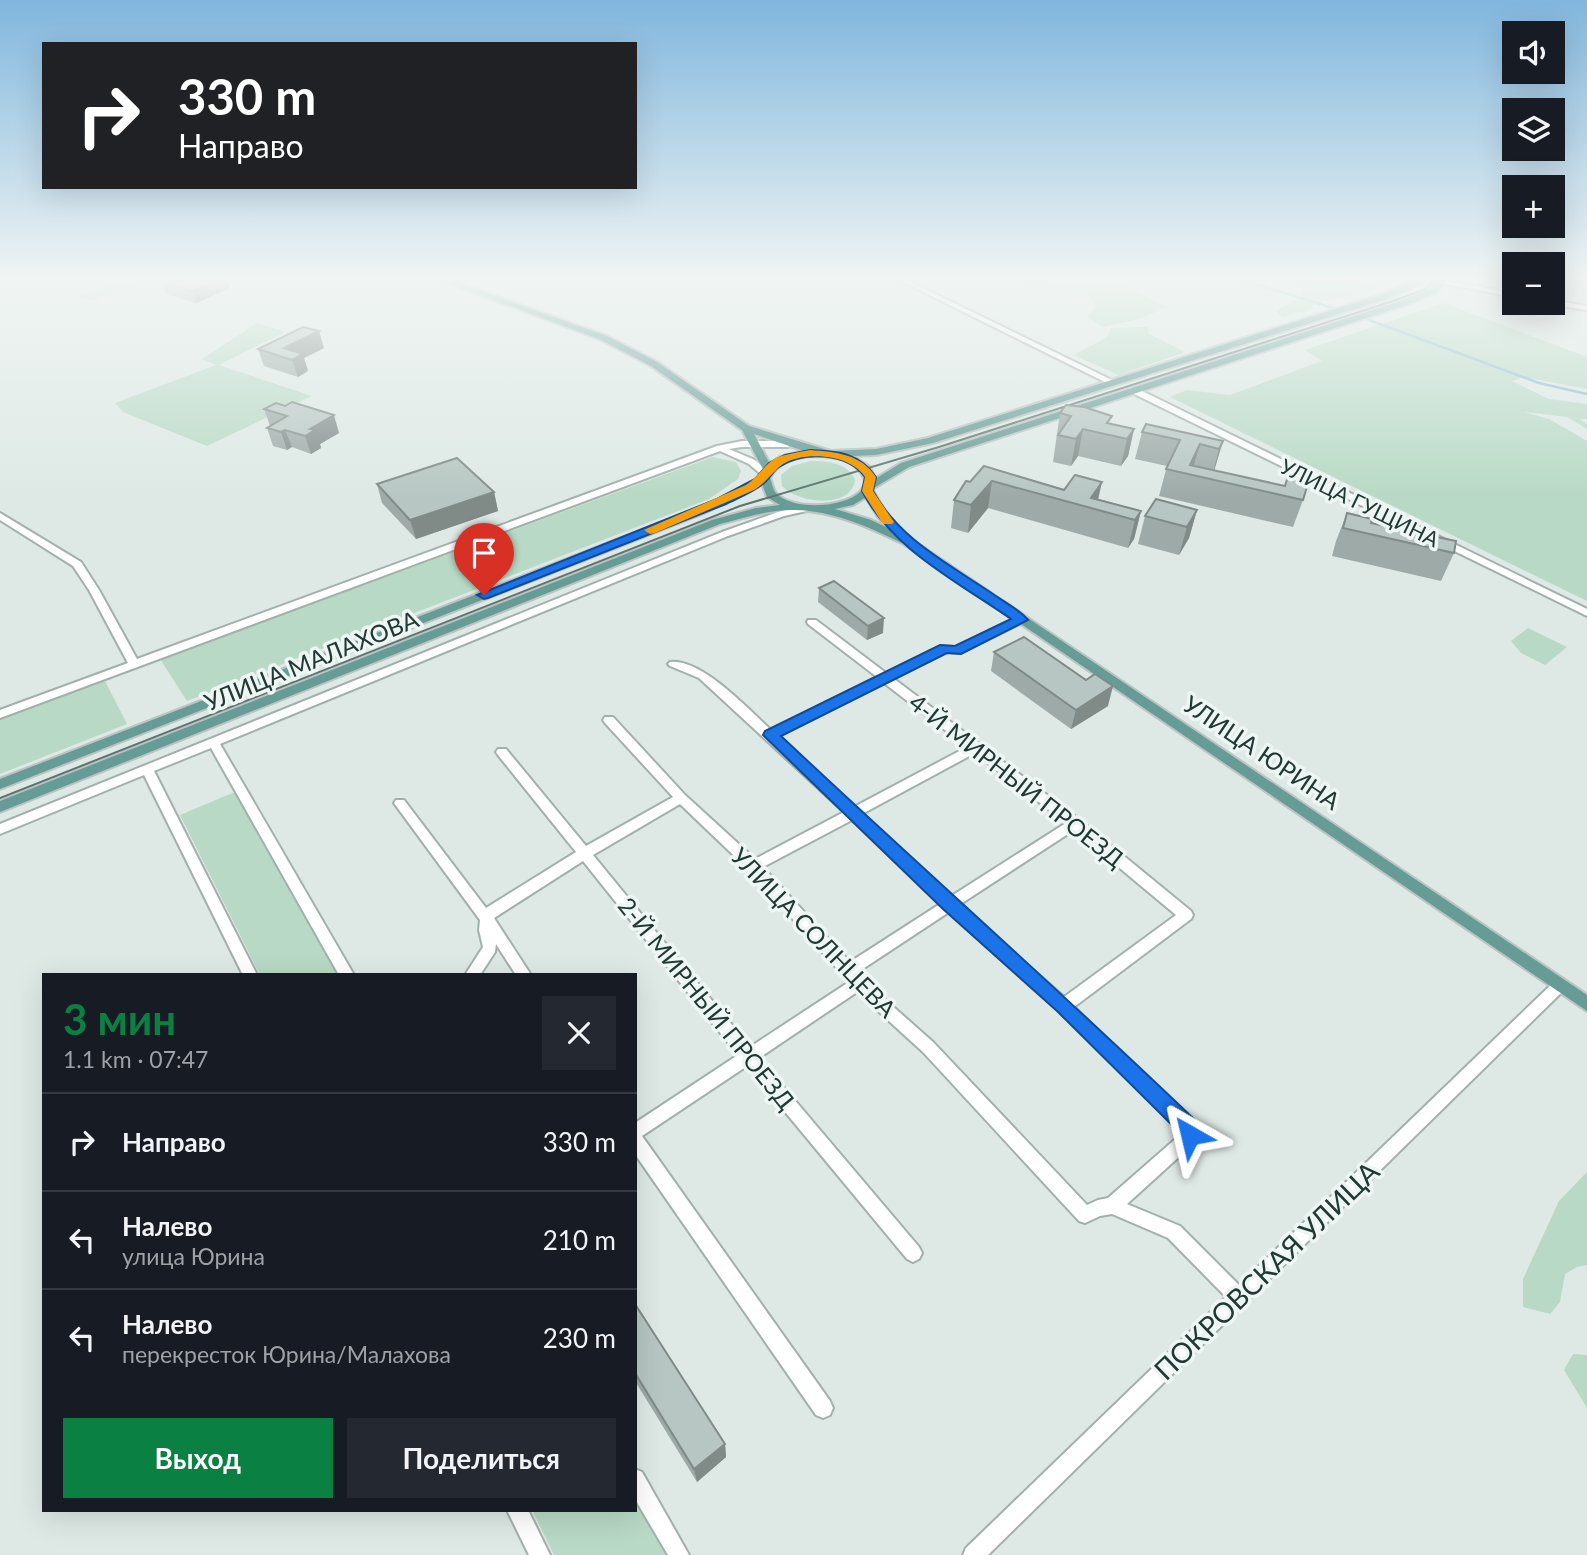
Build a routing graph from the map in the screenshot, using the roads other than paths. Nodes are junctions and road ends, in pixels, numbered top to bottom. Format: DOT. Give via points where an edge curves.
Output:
graph roads {
  1 [pos="632,353"];
  2 [pos="1051,353"];
  3 [pos="1209,353"];
  4 [pos="1249,353"];
  5 [pos="1114,383"];
  6 [pos="1133,390"];
  7 [pos="746,428"];
  8 [pos="755,443"];
  9 [pos="788,444"];
  10 [pos="720,448"];
  11 [pos="825,453"];
  12 [pos="766,474"];
  13 [pos="869,489"];
  14 [pos="809,508"];
  15 [pos="0,516"];
  16 [pos="908,542"];
  17 [pos="1587,613"];
  18 [pos="1021,620"];
  19 [pos="812,622"];
  20 [pos="134,664"];
  21 [pos="674,664"];
  22 [pos="886,677"];
  23 [pos="0,713"];
  24 [pos="609,720"];
  25 [pos="770,735"];
  26 [pos="214,743"];
  27 [pos="975,748"];
  28 [pos="502,752"];
  29 [pos="147,770"];
  30 [pos="0,784"];
  31 [pos="681,798"];
  32 [pos="400,803"];
  33 [pos="0,807"];
  34 [pos="852,813"];
  35 [pos="1075,823"];
  36 [pos="0,829"];
  37 [pos="585,853"];
  38 [pos="754,866"];
  39 [pos="949,904"];
  40 [pos="1185,915"];
  41 [pos="486,918"];
  42 [pos="849,970"];
  43 [pos="249,973"];
  44 [pos="346,973"];
  45 [pos="473,973"];
  46 [pos="523,973"];
  47 [pos="858,984"];
  48 [pos="1559,986"];
  49 [pos="1587,1004"];
  50 [pos="1064,1006"];
  51 [pos="749,1057"];
  52 [pos="637,1131"];
  53 [pos="637,1143"];
  54 [pos="1112,1206"];
  55 [pos="913,1253"];
  56 [pos="1238,1296"];
  57 [pos="822,1408"];
  58 [pos="637,1483"];
  59 [pos="518,1512"];
  60 [pos="540,1555"];
  61 [pos="678,1555"];
  62 [pos="973,1555"];
  1 -- 7 [label="main road"];
  2 -- 5 [label="street"];
  3 -- 5 [label="main road"];
  4 -- 6 [label="main road"];
  5 -- 11 [label="main road" via="909,446"];
  6 -- 13 [label="main road" via="905,465"];
  6 -- 17 [label="street, УЛИЦА ГУЩИНА"];
  7 -- 8 [label="main road"];
  7 -- 9 [label="main road"];
  8 -- 9 [label="street"];
  8 -- 10 [label="street"];
  8 -- 12 [label="main road"];
  9 -- 11 [label="main road"];
  10 -- 12 [label="street" via="752,462"];
  10 -- 20 [label="street"];
  11 -- 12 [label="main road, УЛИЦА МАЛАХОВА" via="789,457"];
  11 -- 13 [label="main road, УЛИЦА ЮРИНА" via="862,466 870,477"];
  12 -- 14 [label="main road" via="766,488 772,495"];
  12 -- 30 [label="main road, УЛИЦА МАЛАХОВА" via="740,493 700,511"];
  13 -- 14 [label="main road" via="849,503"];
  13 -- 16 [label="main road, УЛИЦА ЮРИНА" via="882,515"];
  14 -- 16 [label="main road, УЛИЦА ЮРИНА" via="867,522"];
  14 -- 26 [label="street" via="725,534"];
  14 -- 33 [label="main road, УЛИЦА МАЛАХОВА" via="756,511 716,522"];
  15 -- 20 [label="street" via="77,565"];
  16 -- 18 [label="main road, УЛИЦА ЮРИНА"];
  18 -- 22 [label="street" via="956,651 945,648"];
  18 -- 48 [label="main road, УЛИЦА ЮРИНА"];
  19 -- 22 [label="street, 4-Й МИРНЫЙ ПРОЕЗД"];
  20 -- 23 [label="street"];
  21 -- 25 [label="street" via="703,675"];
  22 -- 25 [label="street"];
  22 -- 27 [label="street, 4-Й МИРНЫЙ ПРОЕЗД"];
  24 -- 31 [label="street, УЛИЦА СОЛНЦЕВА"];
  25 -- 34 [label="street"];
  26 -- 29 [label="street"];
  26 -- 44 [label="street"];
  27 -- 34 [label="street"];
  27 -- 35 [label="street, 4-Й МИРНЫЙ ПРОЕЗД"];
  28 -- 37 [label="street, 2-Й МИРНЫЙ ПРОЕЗД"];
  29 -- 36 [label="street"];
  29 -- 43 [label="street"];
  31 -- 37 [label="street"];
  31 -- 38 [label="street, УЛИЦА СОЛНЦЕВА"];
  32 -- 41 [label="street"];
  34 -- 38 [label="street"];
  34 -- 39 [label="street"];
  35 -- 39 [label="street"];
  35 -- 40 [label="street, 4-Й МИРНЫЙ ПРОЕЗД"];
  37 -- 41 [label="street"];
  37 -- 51 [label="street, 2-Й МИРНЫЙ ПРОЕЗД"];
  38 -- 42 [label="street, УЛИЦА СОЛНЦЕВА"];
  39 -- 42 [label="street"];
  39 -- 50 [label="street"];
  40 -- 50 [label="street"];
  41 -- 45 [label="street" via="490,948"];
  41 -- 46 [label="street"];
  42 -- 47 [label="street, УЛИЦА СОЛНЦЕВА"];
  47 -- 51 [label="street"];
  47 -- 54 [label="street, УЛИЦА СОЛНЦЕВА" via="928,1047 1085,1215"];
  48 -- 49 [label="main road, УЛИЦА ЮРИНА"];
  48 -- 56 [label="street, ПОКРОВСКАЯ УЛИЦА"];
  50 -- 54 [label="street" via="1190,1129 1186,1140"];
  51 -- 52 [label="street"];
  51 -- 55 [label="street, 2-Й МИРНЫЙ ПРОЕЗД"];
  53 -- 57 [label="street"];
  54 -- 56 [label="street" via="1174,1232"];
  56 -- 62 [label="street, ПОКРОВСКАЯ УЛИЦА"];
  58 -- 61 [label="street"];
  59 -- 60 [label="street"];
}
